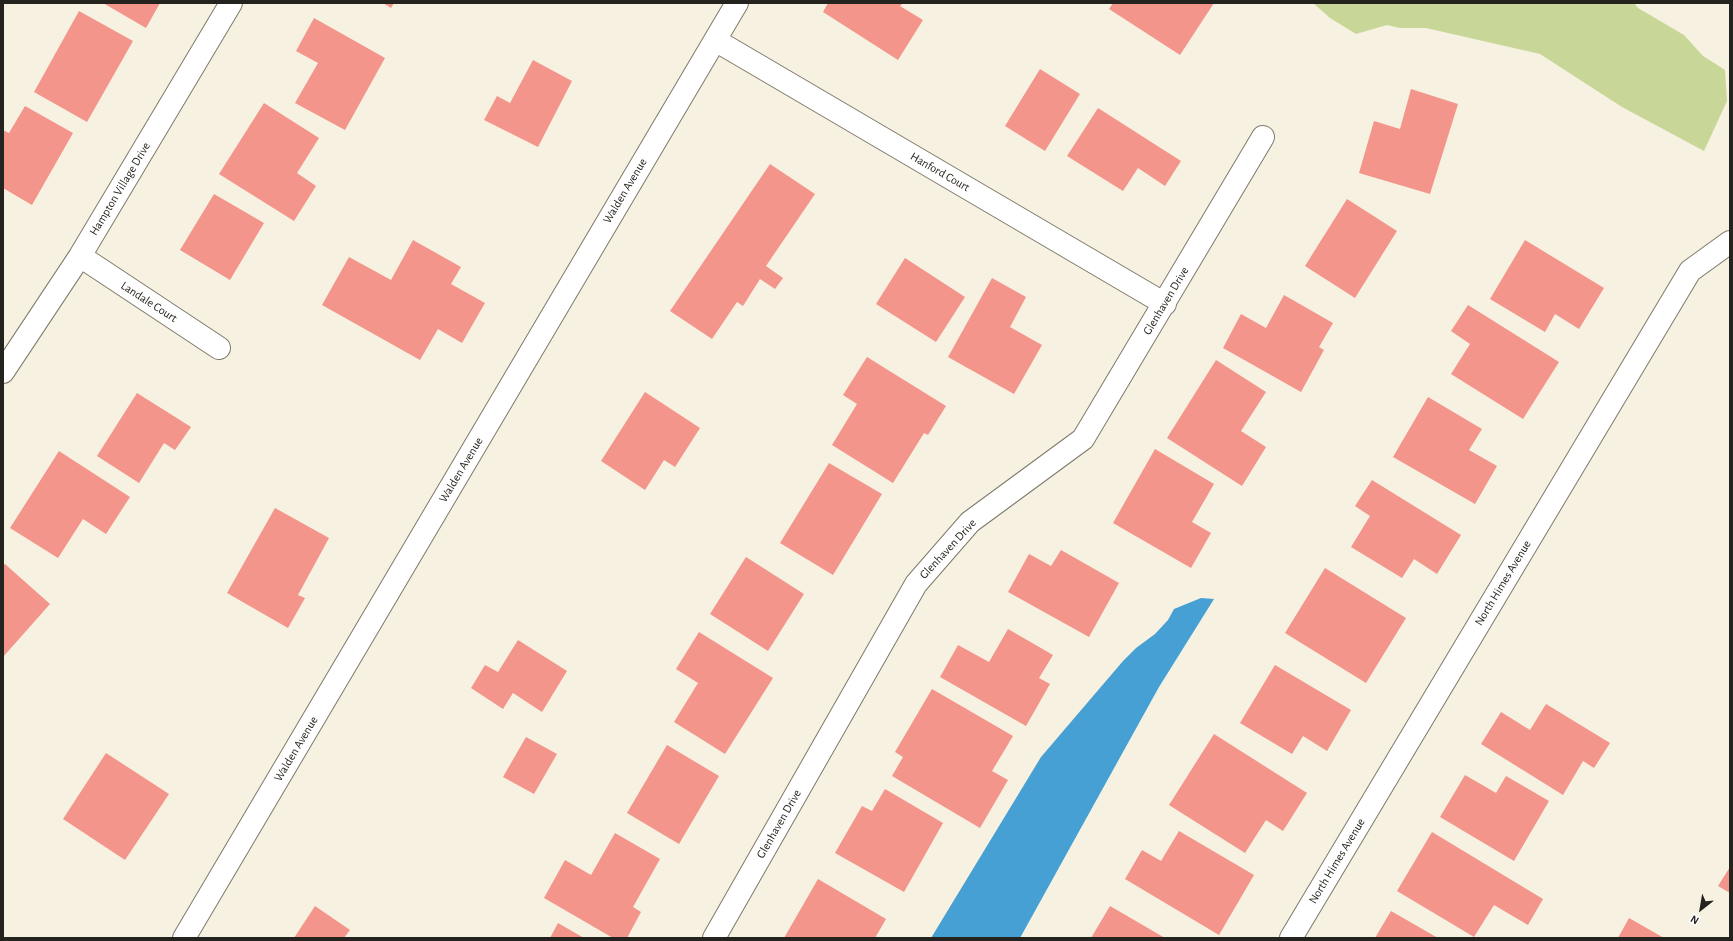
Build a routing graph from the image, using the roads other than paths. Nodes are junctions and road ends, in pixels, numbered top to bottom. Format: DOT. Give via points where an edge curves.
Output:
graph roads {
  1 [pos="230,3"];
  2 [pos="737,3"];
  3 [pos="715,40"];
  4 [pos="1264,137"];
  5 [pos="1730,242"];
  6 [pos="80,256"];
  7 [pos="1165,304"];
  8 [pos="219,348"];
  9 [pos="3,372"];
  10 [pos="184,938"];
  11 [pos="714,938"];
  12 [pos="1291,938"];
  1 -- 6 [label="street, Hampton Village Drive"];
  2 -- 3 [label="street, Walden Avenue"];
  3 -- 7 [label="street, Hanford Court"];
  3 -- 10 [label="street, Walden Avenue"];
  4 -- 7 [label="street, Glenhaven Drive"];
  5 -- 12 [label="street, North Himes Avenue" via="1690,271"];
  6 -- 8 [label="street, Landale Court"];
  6 -- 9 [label="street, Hampton Village Drive"];
  7 -- 11 [label="street, Glenhaven Drive" via="1083,439 970,522 916,584"];
}
